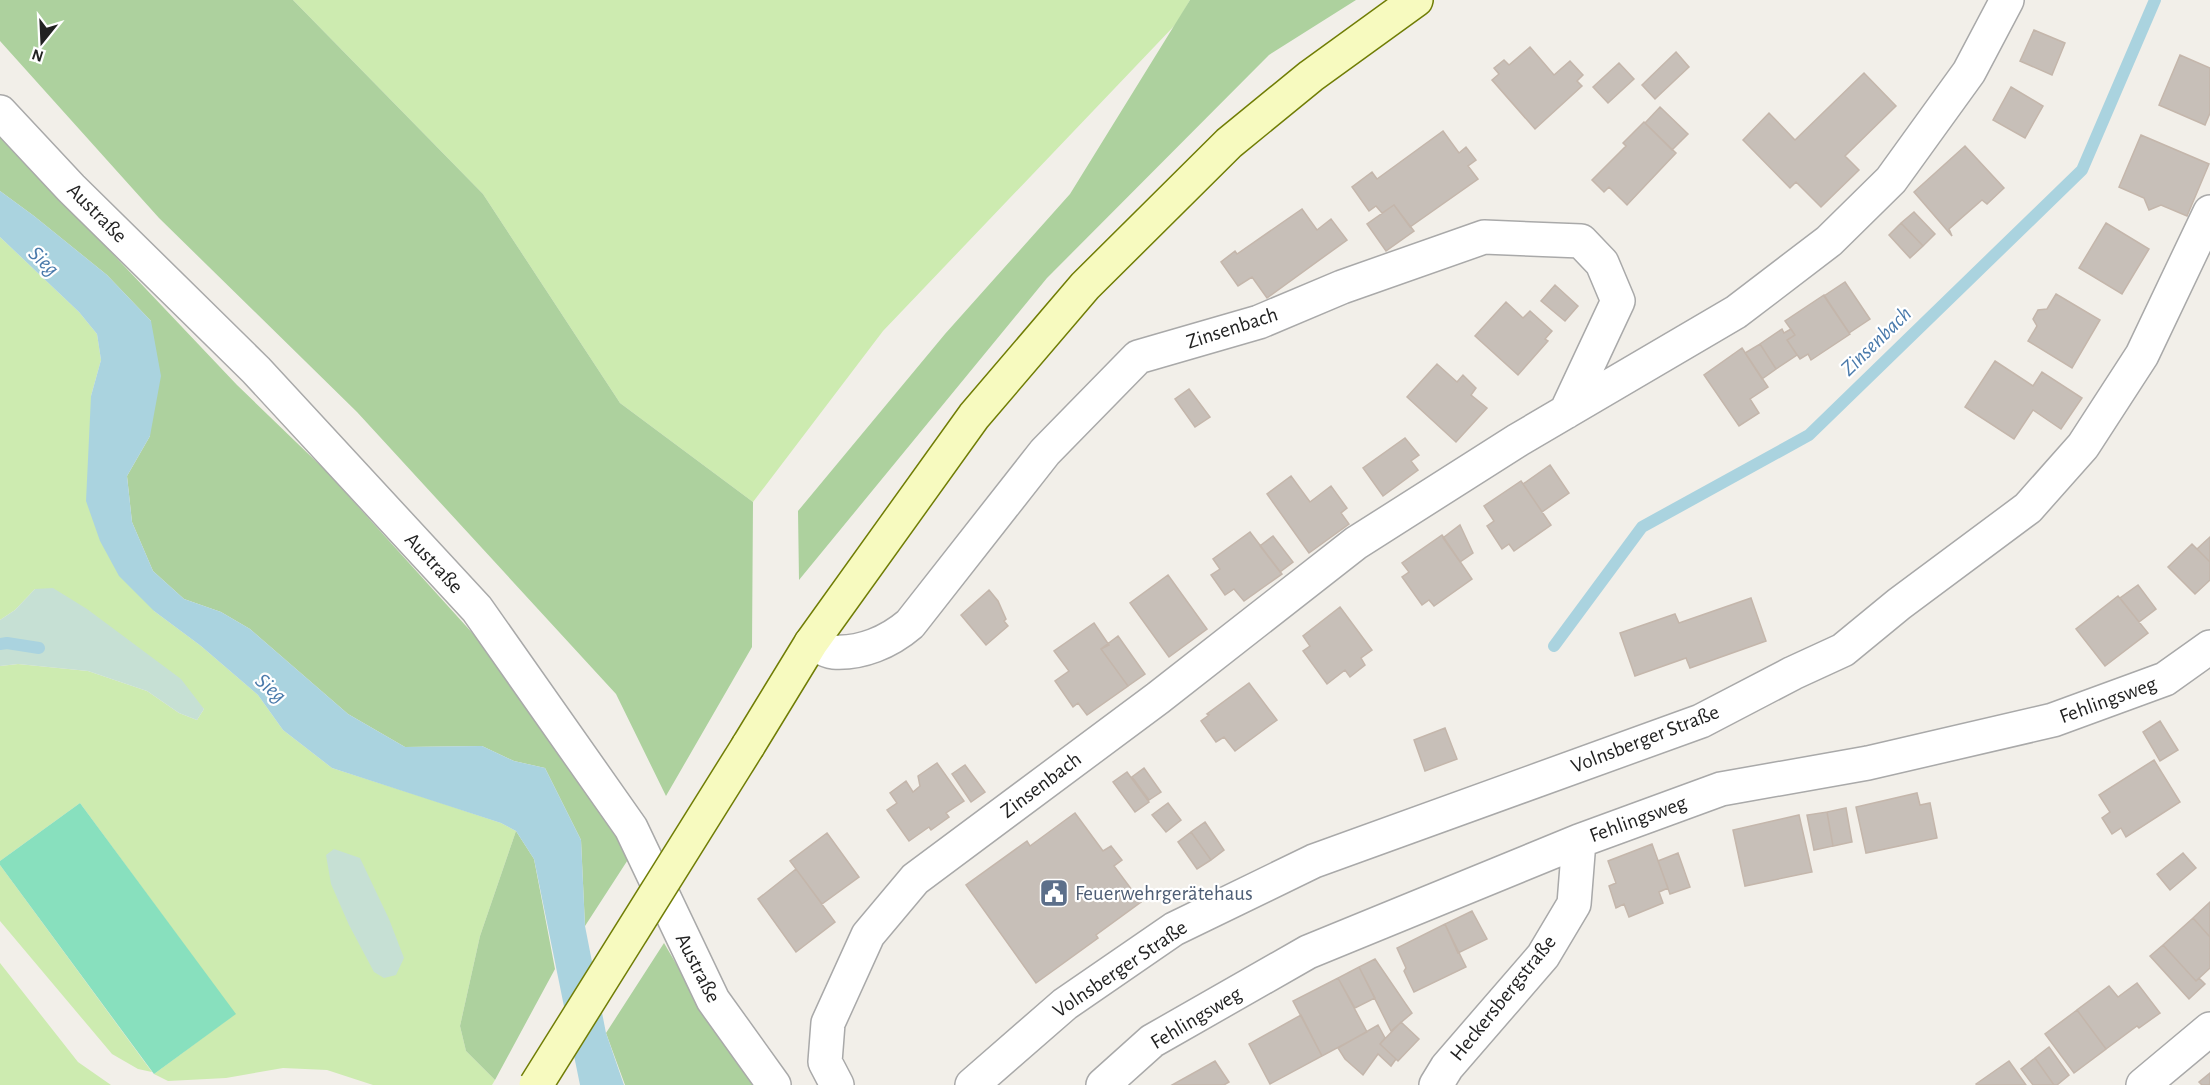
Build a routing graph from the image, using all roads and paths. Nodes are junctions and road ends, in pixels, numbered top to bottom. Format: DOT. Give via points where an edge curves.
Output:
graph roads {
  1 [pos="1416,0"];
  2 [pos="2007,0"];
  3 [pos="0,112"];
  4 [pos="2210,212"];
  5 [pos="1566,412"];
  6 [pos="811,643"];
  7 [pos="2210,647"];
  8 [pos="1579,841"];
  9 [pos="2210,1029"];
  10 [pos="536,1085"];
  11 [pos="774,1085"];
  12 [pos="837,1085"];
  13 [pos="972,1085"];
  14 [pos="1103,1085"];
  15 [pos="1436,1085"];
  16 [pos="2143,1085"];
  1 -- 6 [label="street" via="1311,76 1229,143 1084,286 974,416"];
  2 -- 5 [label="street, Zinsenbach" via="1970,72 1891,180 1829,241 1736,312"];
  3 -- 11 [label="street, Austraße" via="71,188 256,370 477,609 631,828 713,1000"];
  4 -- 13 [label="street, Volnsberger Straße" via="2142,355 2083,446 2028,508 1843,650 1701,721 1314,861 1174,929 1065,1004"];
  5 -- 6 [label="street, Zinsenbach" via="1618,301 1602,263 1581,242 1484,237 1342,287 1259,322 1138,357 1045,452 910,624 895,637 851,651 831,652"];
  5 -- 12 [label="street, Zinsenbach" via="1356,543 1158,698 915,879 868,935 828,1023 825,1062"];
  6 -- 10 [label="street, bridge"];
  7 -- 8 [label="street, Fehlingsweg" via="2165,679 2054,720 1868,763 1721,789"];
  8 -- 14 [label="street, Fehlingsweg" via="1308,952 1152,1041"];
  8 -- 15 [label="street, Heckersbergstraße" via="1574,904 1543,956 1447,1067"];
  9 -- 16 [label="street"];
}
